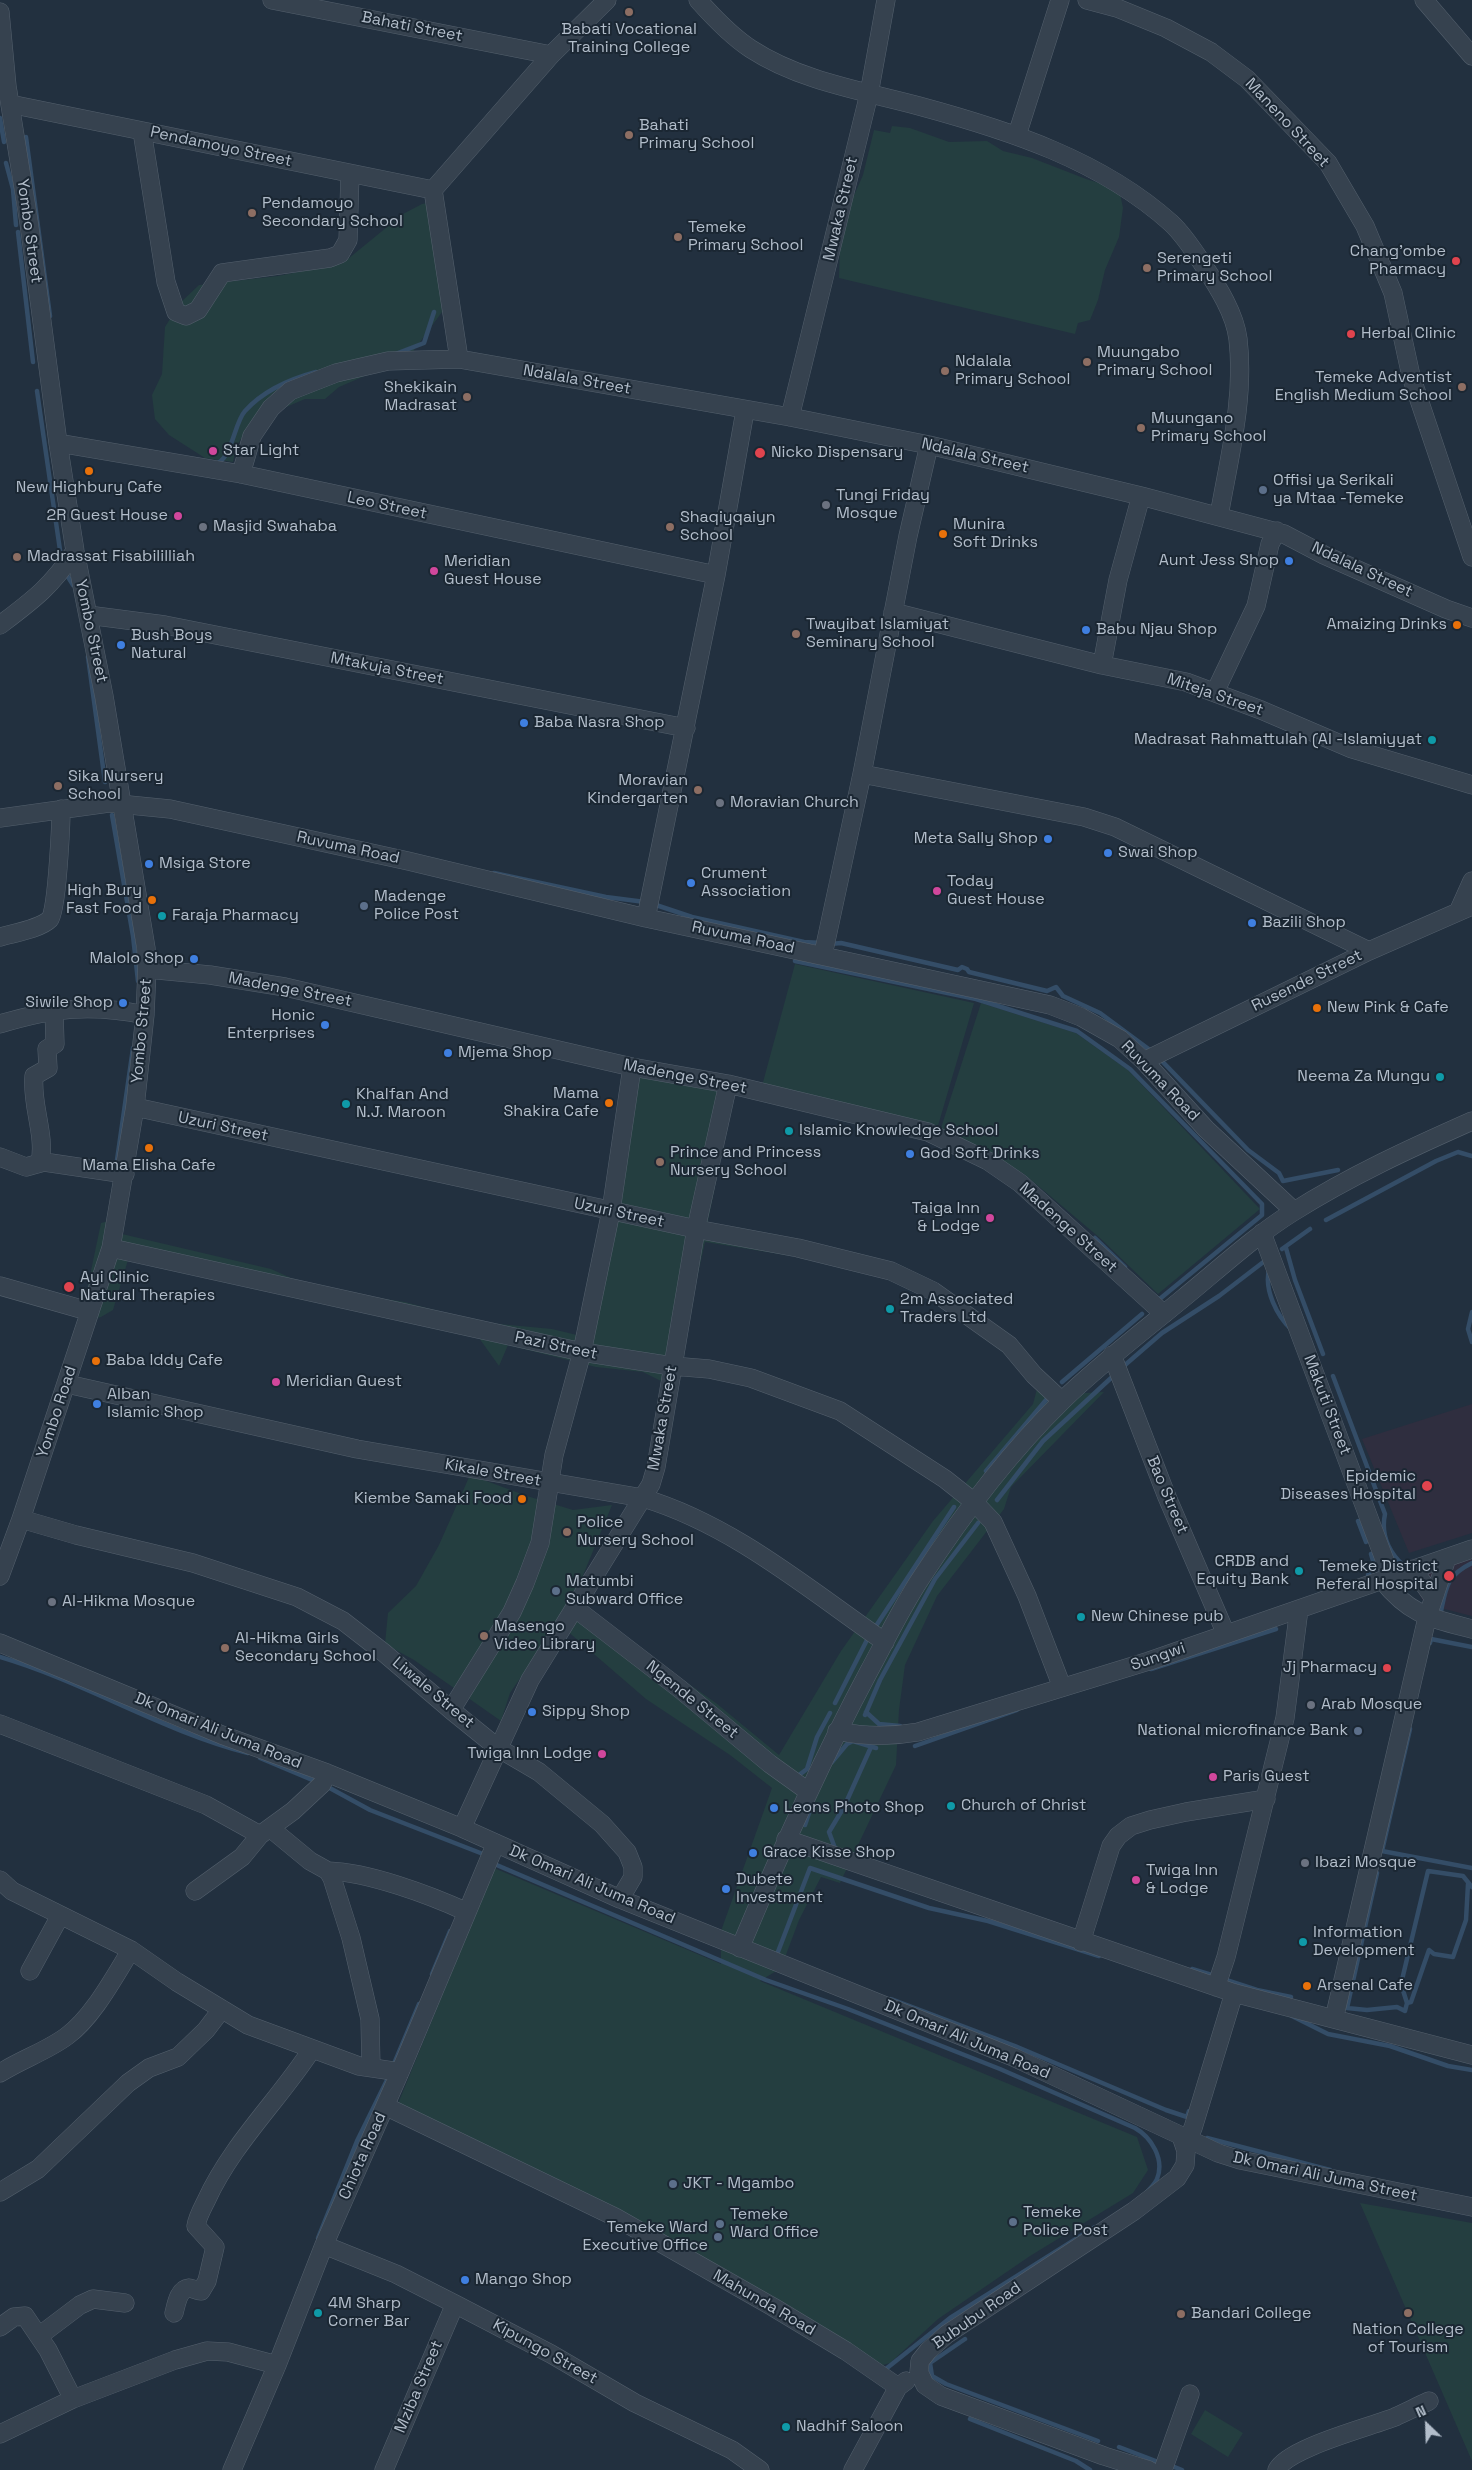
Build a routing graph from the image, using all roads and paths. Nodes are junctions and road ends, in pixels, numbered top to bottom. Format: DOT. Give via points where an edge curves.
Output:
graph roads {
  1 [pos="272,0"];
  2 [pos="607,0"];
  3 [pos="698,0"];
  4 [pos="886,0"];
  5 [pos="1060,0"];
  6 [pos="1088,0"];
  7 [pos="1424,0"];
  8 [pos="0,12"];
  9 [pos="551,54"];
  10 [pos="1472,56"];
  11 [pos="869,94"];
  12 [pos="10,104"];
  13 [pos="142,131"];
  14 [pos="1017,135"];
  15 [pos="350,174"];
  16 [pos="433,191"];
  17 [pos="459,359"];
  18 [pos="745,410"];
  19 [pos="790,417"];
  20 [pos="58,443"];
  21 [pos="929,445"];
  22 [pos="241,474"];
  23 [pos="1141,496"];
  24 [pos="1219,516"];
  25 [pos="1277,531"];
  26 [pos="75,551"];
  27 [pos="1472,557"];
  28 [pos="716,575"];
  29 [pos="893,612"];
  30 [pos="88,615"];
  31 [pos="1472,618"];
  32 [pos="0,625"];
  33 [pos="1102,665"];
  34 [pos="1215,692"];
  35 [pos="686,728"];
  36 [pos="862,774"];
  37 [pos="1472,784"];
  38 [pos="121,803"];
  39 [pos="61,809"];
  40 [pos="0,818"];
  41 [pos="1472,880"];
  42 [pos="1466,908"];
  43 [pos="646,918"];
  44 [pos="0,937"];
  45 [pos="1369,951"];
  46 [pos="823,955"];
  47 [pos="147,969"];
  48 [pos="54,1010"];
  49 [pos="145,1015"];
  50 [pos="0,1024"];
  51 [pos="1144,1061"];
  52 [pos="632,1067"];
  53 [pos="728,1084"];
  54 [pos="135,1107"];
  55 [pos="1472,1121"];
  56 [pos="0,1157"];
  57 [pos="40,1163"];
  58 [pos="124,1174"];
  59 [pos="611,1211"];
  60 [pos="1294,1211"];
  61 [pos="696,1229"];
  62 [pos="1262,1233"];
  63 [pos="111,1248"];
  64 [pos="0,1286"];
  65 [pos="88,1311"];
  66 [pos="1164,1314"];
  67 [pos="582,1352"];
  68 [pos="1112,1355"];
  69 [pos="672,1366"];
  70 [pos="67,1384"];
  71 [pos="1062,1401"];
  72 [pos="549,1483"];
  73 [pos="643,1498"];
  74 [pos="974,1502"];
  75 [pos="21,1519"];
  76 [pos="1472,1549"];
  77 [pos="1447,1558"];
  78 [pos="1413,1569"];
  79 [pos="0,1576"];
  80 [pos="1386,1579"];
  81 [pos="1434,1597"];
  82 [pos="576,1608"];
  83 [pos="1299,1609"];
  84 [pos="1427,1618"];
  85 [pos="1472,1629"];
  86 [pos="1226,1634"];
  87 [pos="885,1642"];
  88 [pos="0,1643"];
  89 [pos="1062,1687"];
  90 [pos="451,1710"];
  91 [pos="0,1724"];
  92 [pos="838,1731"];
  93 [pos="498,1748"];
  94 [pos="327,1773"];
  95 [pos="809,1792"];
  96 [pos="1266,1799"];
  97 [pos="462,1828"];
  98 [pos="265,1832"];
  99 [pos="786,1839"];
  100 [pos="496,1844"];
  101 [pos="328,1871"];
  102 [pos="0,1880"];
  103 [pos="195,1892"];
  104 [pos="620,1899"];
  105 [pos="463,1910"];
  106 [pos="60,1916"];
  107 [pos="1081,1942"];
  108 [pos="740,1948"];
  109 [pos="131,1950"];
  110 [pos="30,1971"];
  111 [pos="1218,1979"];
  112 [pos="1234,1993"];
  113 [pos="222,2009"];
  114 [pos="1334,2019"];
  115 [pos="312,2049"];
  116 [pos="1472,2055"];
  117 [pos="388,2070"];
  118 [pos="0,2073"];
  119 [pos="385,2106"];
  120 [pos="1184,2138"];
  121 [pos="0,2192"];
  122 [pos="1472,2207"];
  123 [pos="324,2245"];
  124 [pos="125,2303"];
  125 [pos="455,2304"];
  126 [pos="174,2314"];
  127 [pos="0,2327"];
  128 [pos="39,2336"];
  129 [pos="277,2365"];
  130 [pos="919,2372"];
  131 [pos="898,2387"];
  132 [pos="1190,2394"];
  133 [pos="73,2400"];
  134 [pos="1430,2401"];
  135 [pos="0,2434"];
  136 [pos="1120,2466"];
  137 [pos="232,2470"];
  138 [pos="384,2470"];
  139 [pos="760,2470"];
  140 [pos="853,2470"];
  141 [pos="1149,2470"];
  142 [pos="1162,2470"];
  143 [pos="1277,2470"];
  1 -- 9 [label="street, Bahati Street"];
  2 -- 9 [label="street"];
  3 -- 11 [label="street" via="717,21 751,49 801,74"];
  4 -- 11 [label="street, Mwaka Street"];
  5 -- 14 [label="street"];
  6 -- 27 [label="street, Maneno Street" via="1166,28 1211,52 1247,79 1328,163 1365,226 1393,293 1411,376"];
  7 -- 10 [label="street"];
  8 -- 12 [label="street, Yombo Street"];
  9 -- 16 [label="street"];
  11 -- 14 [label="street"];
  11 -- 19 [label="street, Mwaka Street"];
  12 -- 13 [label="street, Pendamoyo Street"];
  12 -- 20 [label="street, Yombo Street"];
  13 -- 15 [label="street, Pendamoyo Street"];
  13 -- 15 [label="street" via="166,282 176,312 186,316 198,310 222,273 340,254 348,240"];
  14 -- 24 [label="street" via="1075,160 1143,201 1172,224 1211,277 1238,337 1240,372"];
  15 -- 16 [label="street, Pendamoyo Street"];
  16 -- 17 [label="street"];
  17 -- 18 [label="street, Ndalala Street"];
  17 -- 22 [label="street, Ndalala Street" via="388,361 336,373 290,391 271,408 252,436"];
  18 -- 19 [label="street, Ndalala Street"];
  18 -- 28 [label="street"];
  19 -- 21 [label="street, Ndalala Street"];
  20 -- 22 [label="street, Leo Street"];
  20 -- 26 [label="street, Yombo Street"];
  21 -- 23 [label="street, Ndalala Street"];
  21 -- 29 [label="street"];
  22 -- 28 [label="street, Leo Street"];
  23 -- 24 [label="street, Ndalala Street"];
  23 -- 33 [label="street" via="1118,580"];
  24 -- 25 [label="street, Ndalala Street"];
  25 -- 31 [label="street, Ndalala Street" via="1324,555"];
  25 -- 34 [label="street" via="1270,544 1256,606"];
  26 -- 30 [label="street, Yombo Street"];
  26 -- 32 [label="street" via="43,592"];
  28 -- 35 [label="street"];
  29 -- 33 [label="street, Miteja Street"];
  29 -- 36 [label="street"];
  30 -- 35 [label="street, Mtakuja Street" via="165,625"];
  30 -- 38 [label="street, Yombo Street"];
  33 -- 34 [label="street, Miteja Street" via="1186,682"];
  34 -- 37 [label="street, Miteja Street" via="1352,749"];
  35 -- 43 [label="street"];
  36 -- 45 [label="street" via="1084,817 1115,827"];
  36 -- 46 [label="street"];
  38 -- 39 [label="street, Ruvuma Road"];
  38 -- 43 [label="street, Ruvuma Road" via="170,809 408,861"];
  38 -- 47 [label="street, Yombo Street"];
  39 -- 40 [label="street, Ruvuma Road"];
  39 -- 44 [label="street" via="55,912 40,925"];
  41 -- 42 [label="street"];
  42 -- 45 [label="street, Rusende Street"];
  43 -- 46 [label="street, Ruvuma Road"];
  45 -- 51 [label="street, Rusende Street"];
  46 -- 51 [label="street, Ruvuma Road" via="1050,1005 1106,1030"];
  47 -- 49 [label="street, Yombo Street"];
  47 -- 52 [label="street, Madenge Street" via="285,987"];
  48 -- 49 [label="street" via="104,1009"];
  48 -- 50 [label="street"];
  48 -- 57 [label="street" via="55,1044 47,1049 48,1068 34,1076"];
  49 -- 54 [label="street, Yombo Street"];
  51 -- 60 [label="street, Ruvuma Road" via="1206,1128"];
  52 -- 53 [label="street, Madenge Street"];
  52 -- 59 [label="street"];
  53 -- 61 [label="street, Mwaka Street"];
  53 -- 66 [label="street, Madenge Street" via="928,1132 988,1161 1026,1189"];
  54 -- 58 [label="street, Yombo Street"];
  54 -- 59 [label="street, Uzuri Street"];
  55 -- 60 [label="street" via="1407,1150"];
  56 -- 57 [label="street" via="26,1167"];
  57 -- 58 [label="street"];
  58 -- 63 [label="street, Yombo Street"];
  59 -- 61 [label="street, Uzuri Street"];
  59 -- 67 [label="street"];
  60 -- 62 [label="street"];
  61 -- 69 [label="street, Mwaka Street"];
  61 -- 71 [label="street, Uzuri Street" via="798,1248 891,1271 933,1291 1009,1345"];
  62 -- 66 [label="street"];
  62 -- 80 [label="street, Makuti Street"];
  63 -- 65 [label="street, Yombo Road"];
  63 -- 67 [label="street, Pazi Street"];
  64 -- 65 [label="street"];
  65 -- 70 [label="street, Yombo Road"];
  66 -- 68 [label="street"];
  67 -- 69 [label="street, Pazi Street"];
  67 -- 72 [label="street"];
  68 -- 71 [label="street"];
  68 -- 86 [label="street, Bao Street"];
  69 -- 73 [label="street, Mwaka Street" via="656,1467"];
  69 -- 74 [label="street, Pazi Street" via="709,1369 751,1378 840,1411 945,1478"];
  70 -- 72 [label="street, Kikale Street" via="357,1449"];
  70 -- 75 [label="street, Yombo Road"];
  71 -- 74 [label="street"];
  72 -- 73 [label="street, Kikale Street"];
  72 -- 90 [label="street" via="540,1544 525,1583 496,1638"];
  73 -- 82 [label="street, Mwaka Street"];
  73 -- 87 [label="street, Kikale Street" via="672,1507 716,1528"];
  74 -- 87 [label="street" via="919,1580"];
  74 -- 89 [label="street, Pazi Street" via="994,1522 1001,1536"];
  75 -- 79 [label="street, Yombo Road"];
  75 -- 90 [label="street, Liwale Street" via="194,1563 296,1597 343,1621"];
  76 -- 77 [label="street, Sungwi"];
  77 -- 78 [label="street, Sungwi"];
  77 -- 81 [label="street"];
  78 -- 80 [label="street, Sungwi"];
  78 -- 81 [label="street"];
  80 -- 83 [label="street, Sungwi"];
  80 -- 84 [label="street" via="1401,1601"];
  81 -- 84 [label="street"];
  82 -- 93 [label="street, Mwaka Street" via="530,1680"];
  82 -- 95 [label="street, Ngende Street"];
  83 -- 86 [label="street, Sungwi"];
  83 -- 96 [label="street" via="1285,1718"];
  84 -- 85 [label="street"];
  84 -- 114 [label="street"];
  86 -- 89 [label="street, Sungwi"];
  87 -- 92 [label="street"];
  88 -- 94 [label="street, Dk Omari Ali Juma Road" via="222,1735"];
  89 -- 92 [label="street, Sungwi" via="918,1732 877,1737"];
  90 -- 93 [label="street, Liwale Street"];
  91 -- 98 [label="street" via="206,1805"];
  92 -- 95 [label="street"];
  93 -- 97 [label="street, Mwaka Street"];
  93 -- 104 [label="street, Liwale Street" via="539,1772 573,1798 627,1852 634,1877"];
  94 -- 97 [label="street, Dk Omari Ali Juma Road"];
  94 -- 98 [label="street" via="322,1784 294,1811"];
  95 -- 99 [label="street"];
  96 -- 107 [label="street" via="1168,1816 1124,1831 1111,1846"];
  96 -- 111 [label="street"];
  97 -- 100 [label="street, Dk Omari Ali Juma Road"];
  98 -- 101 [label="street"];
  98 -- 103 [label="street" via="237,1862"];
  99 -- 107 [label="street"];
  99 -- 108 [label="street"];
  100 -- 104 [label="street, Dk Omari Ali Juma Road"];
  100 -- 105 [label="street, Chiota Road"];
  101 -- 105 [label="street" via="355,1873"];
  101 -- 117 [label="street" via="351,1938 370,2019"];
  102 -- 106 [label="street"];
  104 -- 108 [label="street, Dk Omari Ali Juma Road"];
  105 -- 117 [label="street, Chiota Road"];
  106 -- 109 [label="street"];
  106 -- 110 [label="street"];
  107 -- 111 [label="street"];
  108 -- 120 [label="street, Dk Omari Ali Juma Road" via="1013,2057"];
  109 -- 113 [label="street"];
  109 -- 118 [label="street" via="79,2026 56,2043"];
  111 -- 112 [label="street"];
  112 -- 114 [label="street"];
  112 -- 120 [label="street" via="1193,2128"];
  113 -- 115 [label="street" via="248,2025"];
  113 -- 121 [label="street" via="178,2057 149,2068 128,2083 38,2169"];
  114 -- 116 [label="street"];
  115 -- 117 [label="street" via="359,2066"];
  115 -- 126 [label="street" via="245,2135 212,2187 196,2226 215,2247 207,2281 201,2291 184,2290"];
  117 -- 119 [label="street, Chiota Road"];
  119 -- 123 [label="street, Chiota Road"];
  119 -- 131 [label="street, Mahunda Road" via="615,2217 773,2307"];
  120 -- 122 [label="street, Dk Omari Ali Juma Street" via="1240,2160"];
  120 -- 130 [label="street, Bububu Road" via="1185,2165 1177,2178 1134,2211 947,2334 920,2361"];
  123 -- 125 [label="street, Kipungo Street" via="396,2274"];
  123 -- 129 [label="street, Chiota Road"];
  124 -- 128 [label="street" via="93,2299"];
  125 -- 138 [label="street, Mziba Street"];
  125 -- 139 [label="street, Kipungo Street" via="635,2403 732,2450"];
  127 -- 128 [label="street" via="21,2315"];
  128 -- 133 [label="street"];
  129 -- 133 [label="street" via="228,2352 207,2351 175,2360"];
  129 -- 137 [label="street, Chiota Road"];
  130 -- 131 [label="street"];
  130 -- 136 [label="street" via="925,2384 941,2396"];
  131 -- 140 [label="street"];
  132 -- 142 [label="street"];
  133 -- 135 [label="street"];
  134 -- 143 [label="street" via="1396,2417 1302,2451 1279,2464"];
  136 -- 141 [label="street"];
}
